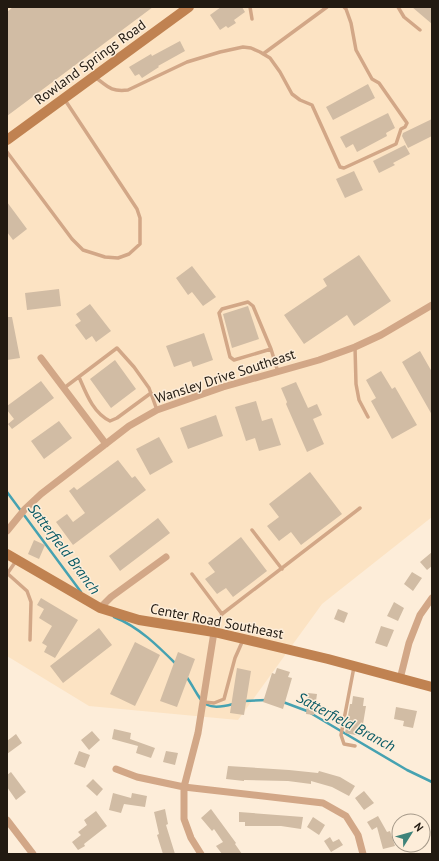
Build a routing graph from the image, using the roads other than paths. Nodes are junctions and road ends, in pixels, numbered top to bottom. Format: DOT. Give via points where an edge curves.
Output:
graph roads {
  1 [pos="189,7"];
  2 [pos="250,7"];
  3 [pos="327,7"];
  4 [pos="344,7"];
  5 [pos="398,7"];
  6 [pos="252,19"];
  7 [pos="420,30"];
  8 [pos="263,54"];
  9 [pos="94,76"];
  10 [pos="63,98"];
  11 [pos="7,140"];
  12 [pos="7,152"];
  13 [pos="432,305"];
  14 [pos="355,347"];
  15 [pos="270,349"];
  16 [pos="42,358"];
  17 [pos="278,372"];
  18 [pos="79,377"];
  19 [pos="64,388"];
  20 [pos="151,393"];
  21 [pos="157,410"];
  22 [pos="368,417"];
  23 [pos="106,444"];
  24 [pos="360,508"];
  25 [pos="252,530"];
  26 [pos="7,531"];
  27 [pos="7,554"];
  28 [pos="166,557"];
  29 [pos="17,560"];
  30 [pos="282,569"];
  31 [pos="7,574"];
  32 [pos="192,574"];
  33 [pos="432,598"];
  34 [pos="100,608"];
  35 [pos="222,614"];
  36 [pos="214,632"];
  37 [pos="243,639"];
  38 [pos="30,640"];
  39 [pos="354,666"];
  40 [pos="400,679"];
  41 [pos="432,687"];
  42 [pos="203,702"];
  43 [pos="355,746"];
  44 [pos="116,769"];
  45 [pos="184,787"];
  46 [pos="7,820"];
  47 [pos="33,854"];
  48 [pos="201,854"];
  49 [pos="363,854"];
  1 -- 9 [label="street, Rowland Springs Road"];
  2 -- 6 [label="lane"];
  3 -- 8 [label="lane"];
  4 -- 8 [label="lane" via="351,23 356,50 372,79 379,83 407,123 401,129 396,144 349,167 340,167 312,105 292,94 270,58"];
  5 -- 7 [label="lane" via="404,17"];
  8 -- 9 [label="lane" via="243,47 220,52 187,62 128,90 109,89"];
  9 -- 10 [label="street, Rowland Springs Road"];
  10 -- 11 [label="street, Rowland Springs Road"];
  10 -- 12 [label="lane" via="137,209 140,218 140,244 129,254 118,258 83,250"];
  13 -- 14 [label="street, Wansley Drive Southeast"];
  14 -- 17 [label="street, Wansley Drive Southeast"];
  14 -- 22 [label="lane" via="356,384 359,400"];
  15 -- 15 [label="lane" via="253,306 248,302 222,309 219,313 230,357 234,360"];
  15 -- 17 [label="lane"];
  16 -- 19 [label="street"];
  17 -- 21 [label="street, Wansley Drive Southeast" via="216,389"];
  18 -- 19 [label="lane"];
  18 -- 20 [label="lane" via="117,348 134,367"];
  18 -- 20 [label="lane" via="89,400 104,418 110,421"];
  19 -- 23 [label="street"];
  20 -- 21 [label="lane"];
  21 -- 23 [label="street, Wansley Drive Southeast" via="129,426"];
  23 -- 26 [label="street, Wansley Drive Southeast" via="41,494"];
  24 -- 30 [label="lane"];
  25 -- 30 [label="lane"];
  27 -- 29 [label="street, Center Road Southeast"];
  28 -- 34 [label="street"];
  29 -- 31 [label="lane"];
  29 -- 34 [label="street, Center Road Southeast"];
  30 -- 35 [label="lane"];
  31 -- 38 [label="lane" via="27,591 31,602"];
  32 -- 35 [label="lane"];
  33 -- 40 [label="street" via="420,615 409,643"];
  34 -- 36 [label="street, Center Road Southeast" via="139,620"];
  35 -- 36 [label="lane"];
  36 -- 37 [label="street, Center Road Southeast"];
  36 -- 42 [label="street"];
  37 -- 39 [label="street, Center Road Southeast"];
  37 -- 42 [label="lane" via="224,699 214,703"];
  39 -- 40 [label="street, Center Road Southeast"];
  39 -- 43 [label="lane" via="341,735 344,744"];
  40 -- 41 [label="street, Center Road Southeast"];
  42 -- 45 [label="street"];
  44 -- 45 [label="street"];
  45 -- 48 [label="street" via="184,819 191,838"];
  45 -- 49 [label="street" via="323,803 346,816 358,835"];
  46 -- 47 [label="street"];
}
